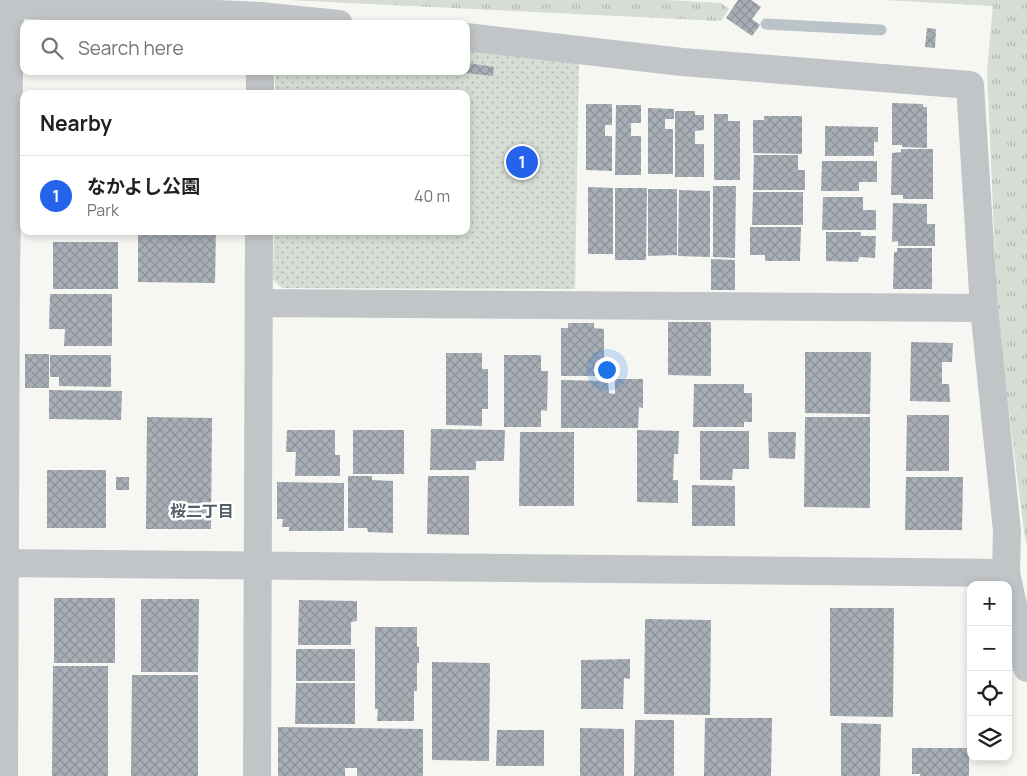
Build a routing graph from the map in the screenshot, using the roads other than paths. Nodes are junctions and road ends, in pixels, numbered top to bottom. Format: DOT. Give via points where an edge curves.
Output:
graph roads {
  1 [pos="5,4"];
  2 [pos="260,20"];
  3 [pos="470,37"];
  4 [pos="260,75"];
  5 [pos="260,90"];
  6 [pos="259,235"];
  7 [pos="3,273"];
  8 [pos="259,303"];
  9 [pos="984,308"];
  10 [pos="3,563"];
  11 [pos="258,566"];
  12 [pos="1006,573"];
  13 [pos="1027,668"];
  14 [pos="4,776"];
  15 [pos="257,776"];
  1 -- 2 [label="street"];
  1 -- 7 [label="street"];
  3 -- 9 [label="street" via="682,62 970,84"];
  4 -- 5 [label="street"];
  6 -- 8 [label="street"];
  7 -- 10 [label="street"];
  8 -- 9 [label="street"];
  8 -- 11 [label="street"];
  9 -- 12 [label="street" via="1007,531"];
  10 -- 11 [label="street"];
  10 -- 14 [label="street"];
  11 -- 12 [label="street"];
  11 -- 15 [label="street"];
  12 -- 13 [label="street"];
}
